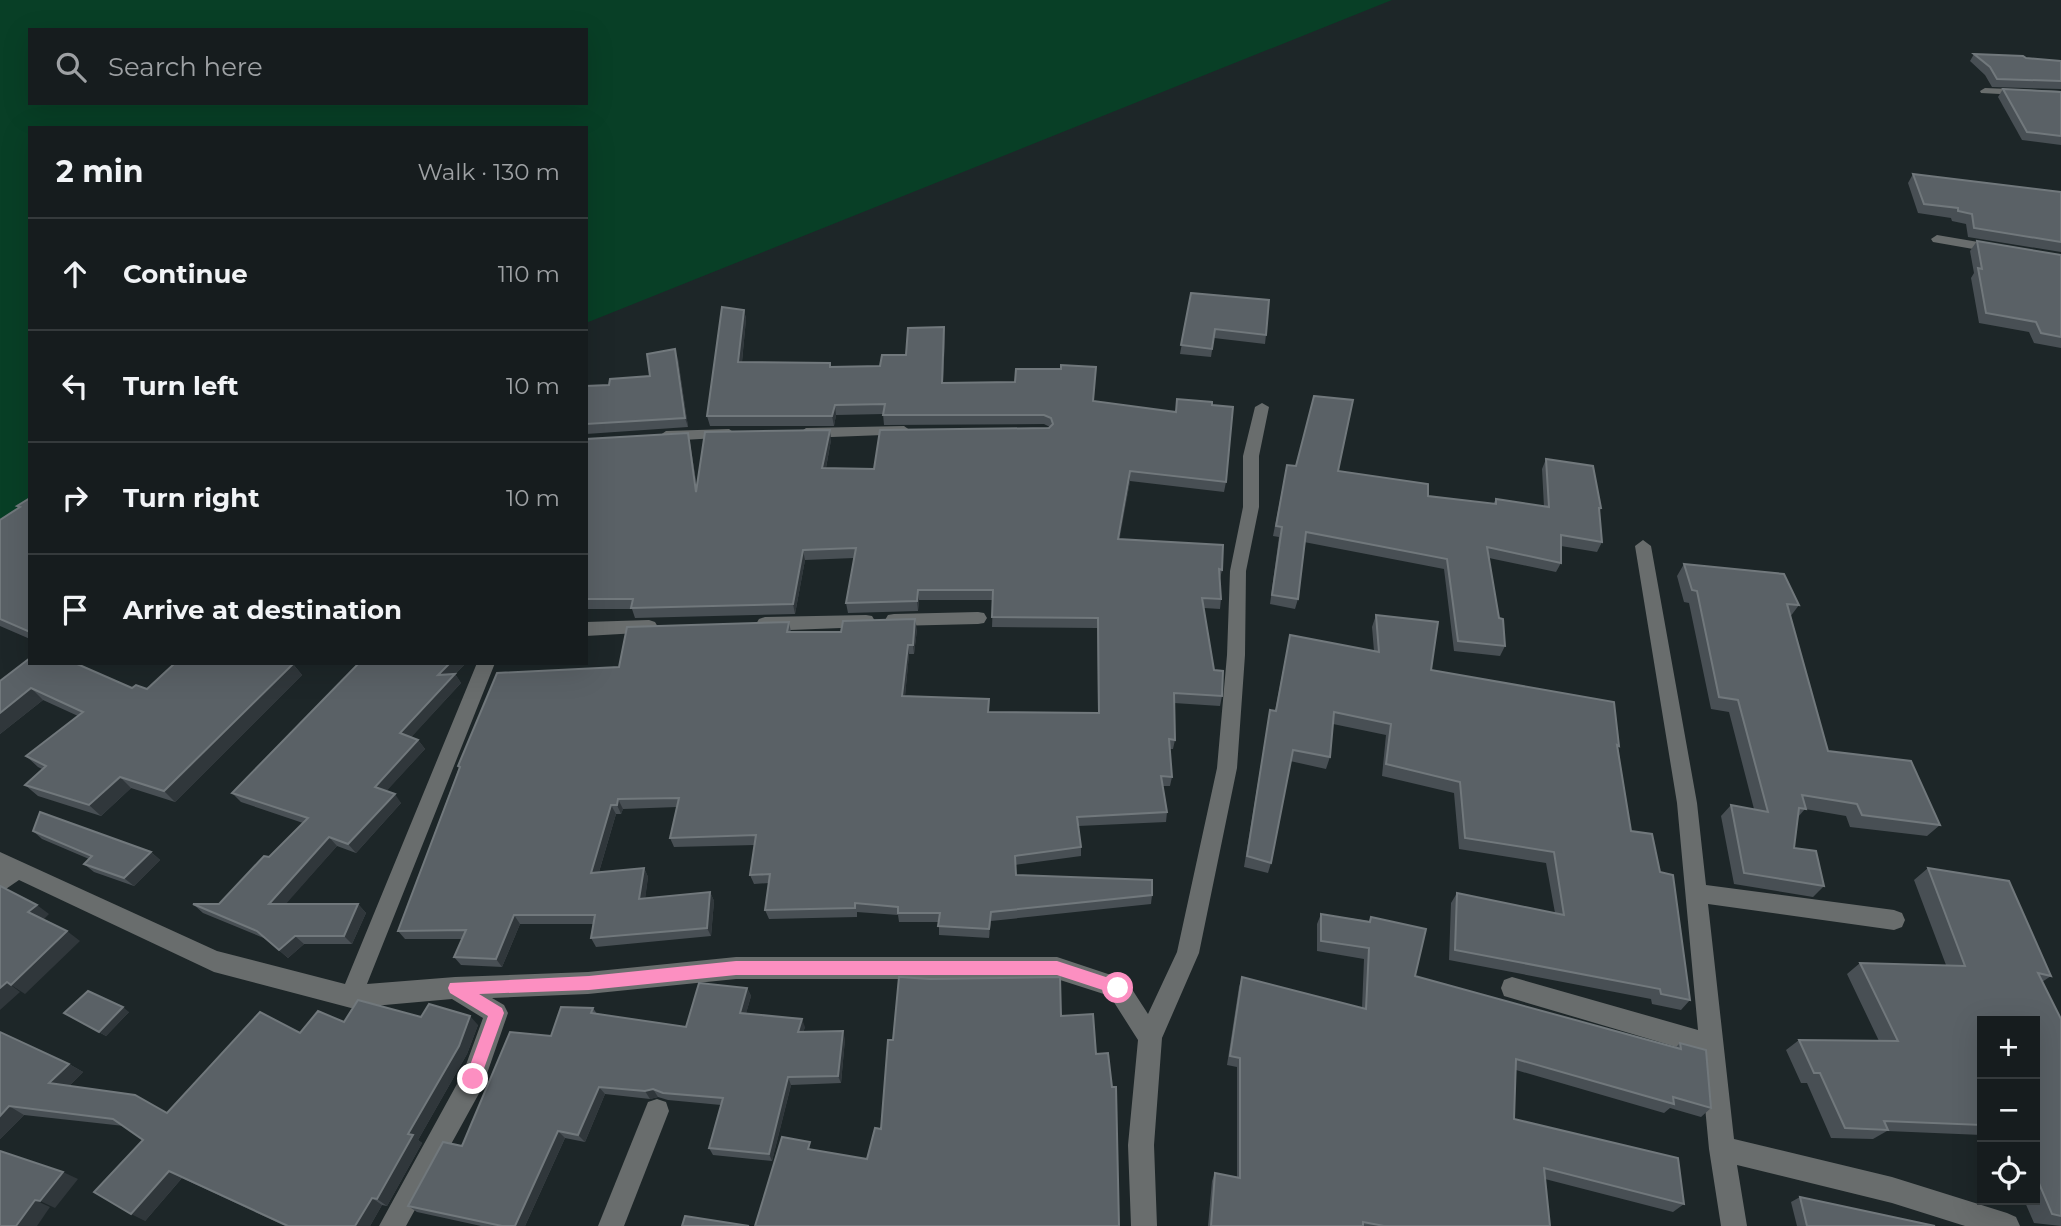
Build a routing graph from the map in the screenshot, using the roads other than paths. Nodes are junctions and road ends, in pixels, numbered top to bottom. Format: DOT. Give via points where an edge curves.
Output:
graph roads {
  1 [pos="1985,91"];
  2 [pos="2061,94"];
  3 [pos="1937,239"];
  4 [pos="2006,250"];
  5 [pos="1262,407"];
  6 [pos="918,431"];
  7 [pos="794,433"];
  8 [pos="742,434"];
  9 [pos="645,436"];
  10 [pos="1643,546"];
  11 [pos="978,618"];
  12 [pos="748,624"];
  13 [pos="667,626"];
  14 [pos="588,628"];
  15 [pos="485,665"];
  16 [pos="6,871"];
  17 [pos="1696,892"];
  18 [pos="1894,920"];
  19 [pos="456,988"];
  20 [pos="1512,988"];
  21 [pos="351,997"];
  22 [pos="1150,1037"];
  23 [pos="1712,1046"];
  24 [pos="657,1111"];
  25 [pos="1722,1149"];
  26 [pos="392,1226"];
  27 [pos="611,1226"];
  28 [pos="1144,1226"];
  29 [pos="1734,1226"];
  30 [pos="2007,1226"];
  1 -- 2 [label="street"];
  3 -- 4 [label="street"];
  5 -- 22 [label="street" via="1251,456 1251,507 1238,571 1237,655 1227,768 1188,953"];
  6 -- 7 [label="street"];
  8 -- 9 [label="street"];
  10 -- 17 [label="street" via="1687,803"];
  11 -- 12 [label="street"];
  13 -- 14 [label="street"];
  15 -- 21 [label="street"];
  16 -- 21 [label="street" via="214,961"];
  17 -- 18 [label="street"];
  17 -- 23 [label="street"];
  19 -- 21 [label="street"];
  19 -- 22 [label="street" via="589,983 736,968 1057,968 1118,988"];
  19 -- 26 [label="street" via="496,1013 473,1079"];
  20 -- 23 [label="street"];
  22 -- 28 [label="street" via="1142,1145"];
  23 -- 25 [label="street"];
  24 -- 27 [label="street"];
  25 -- 29 [label="street"];
  25 -- 30 [label="street" via="1892,1189"];
}
